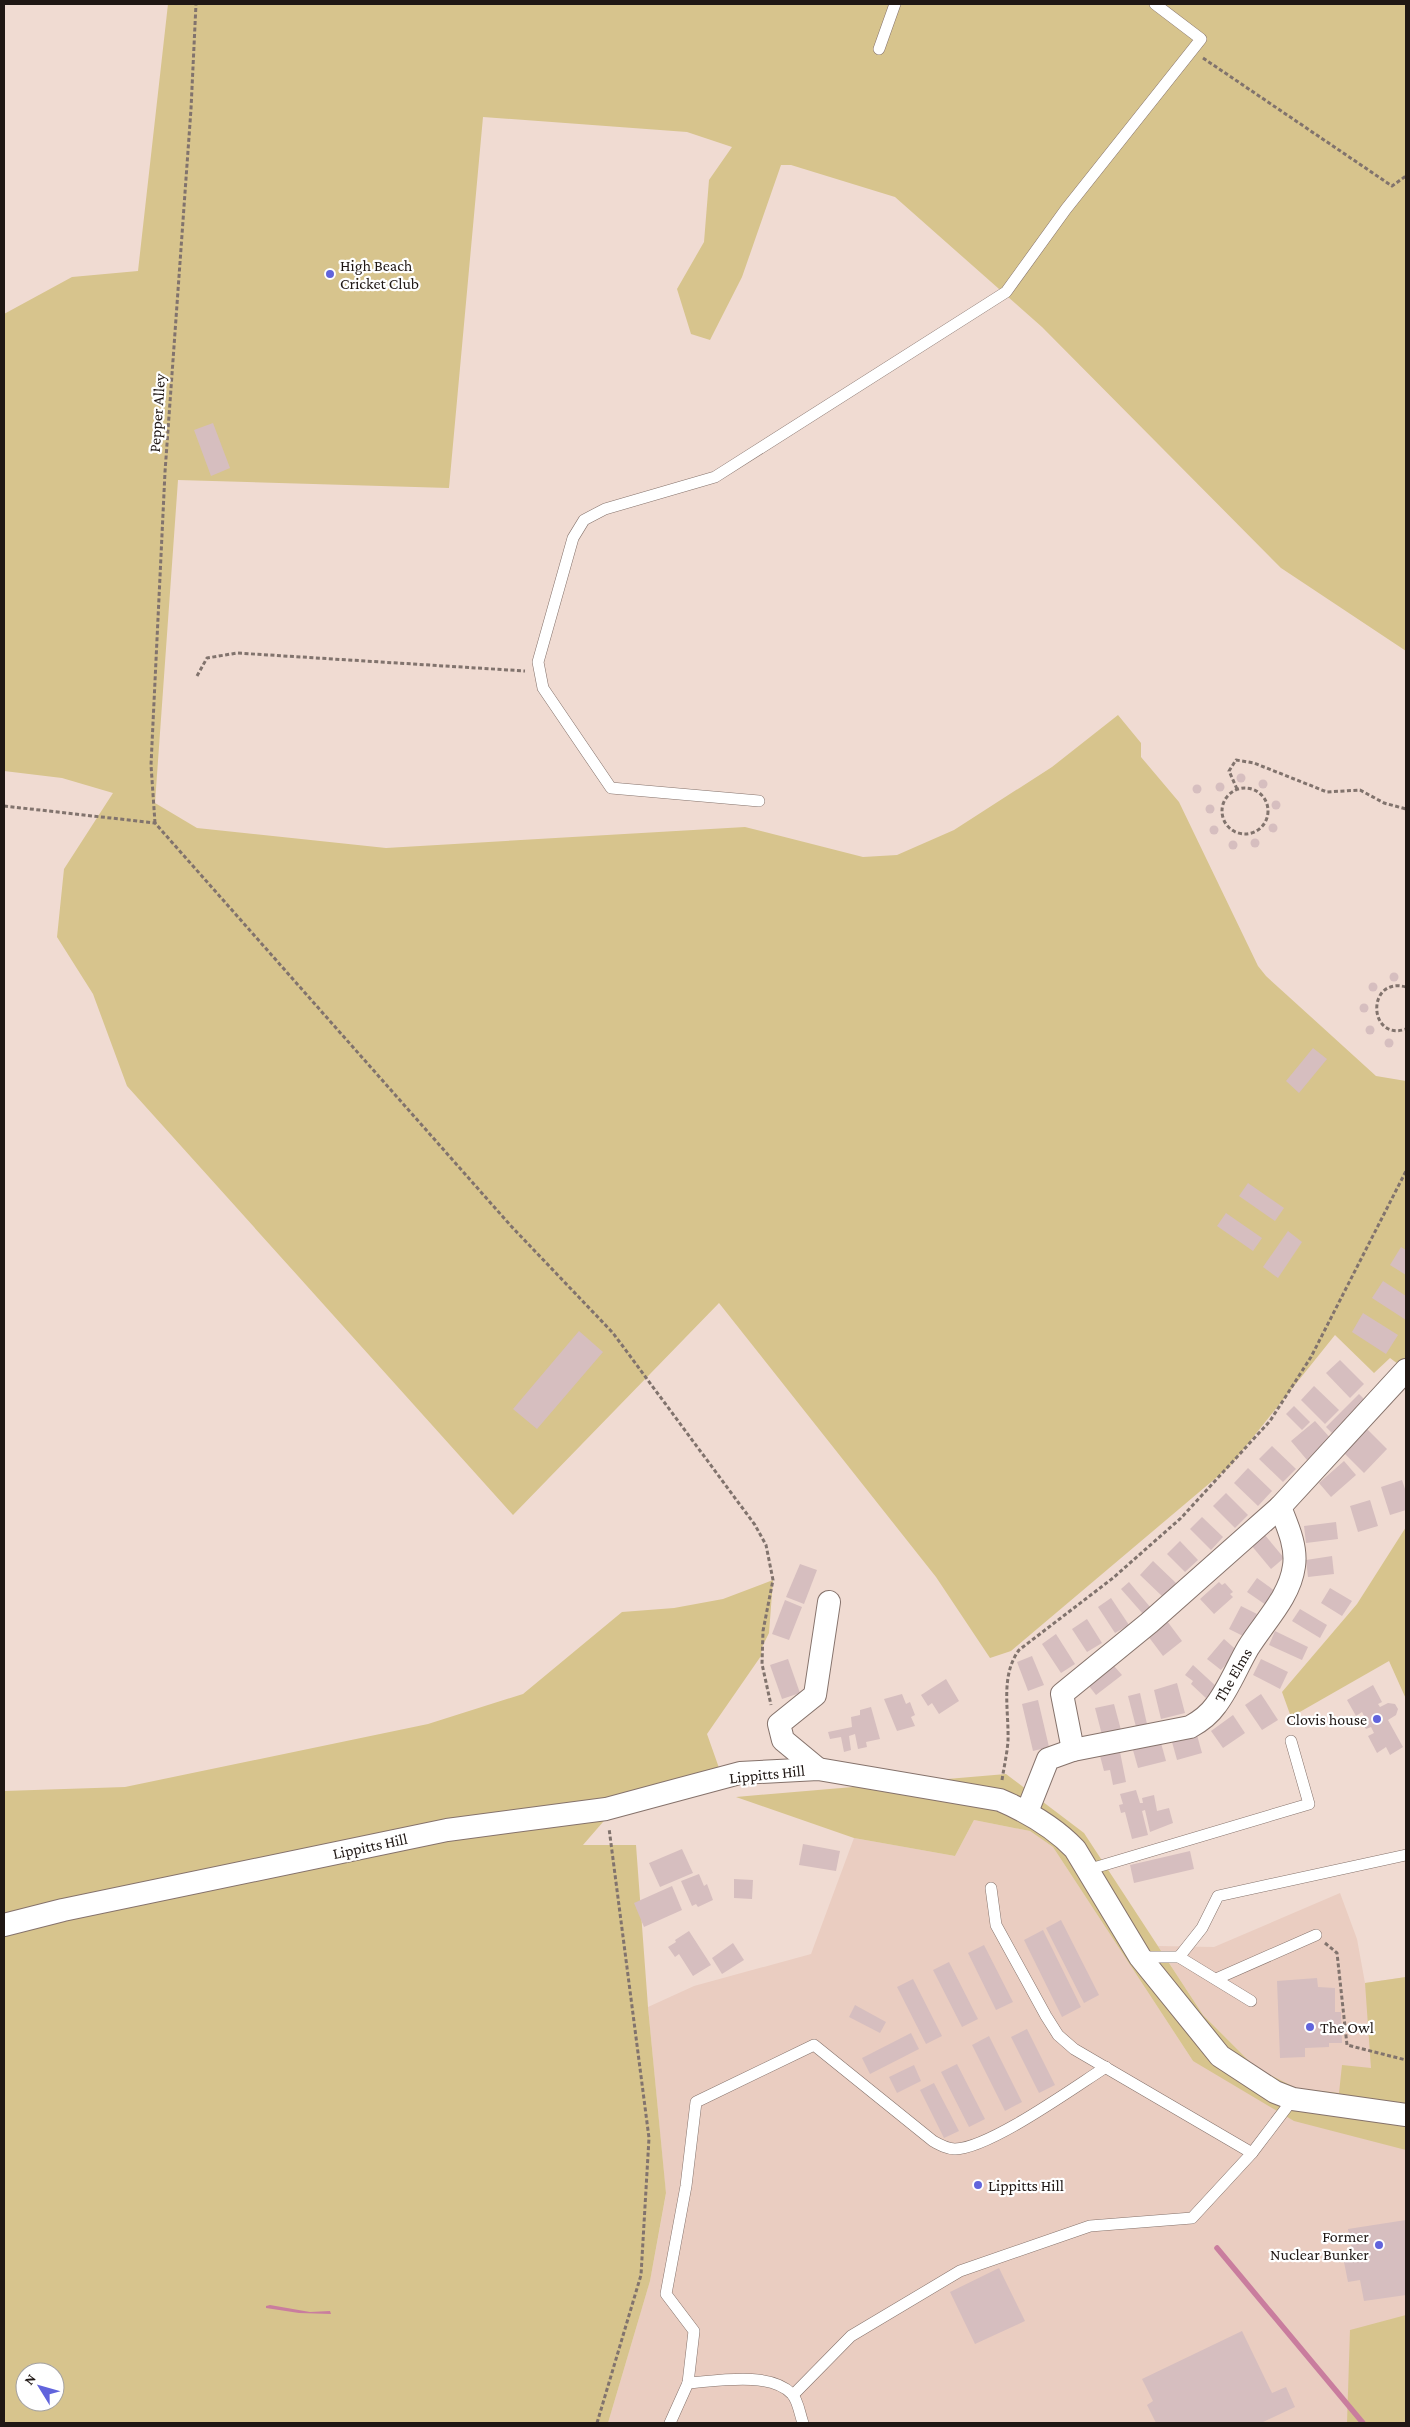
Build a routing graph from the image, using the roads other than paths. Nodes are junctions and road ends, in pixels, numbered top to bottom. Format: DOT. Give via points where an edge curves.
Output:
graph roads {
  1 [pos="895,4"];
  2 [pos="1155,4"];
  3 [pos="879,49"];
  4 [pos="759,801"];
  5 [pos="1406,1370"];
  6 [pos="1280,1507"];
  7 [pos="829,1602"];
  8 [pos="1291,1741"];
  9 [pos="1073,1750"];
  10 [pos="818,1769"];
  11 [pos="1027,1812"];
  12 [pos="1406,1855"];
  13 [pos="1087,1870"];
  14 [pos="991,1888"];
  15 [pos="4,1925"];
  16 [pos="1316,1935"];
  17 [pos="1140,1957"];
  18 [pos="1179,1957"];
  19 [pos="1216,1979"];
  20 [pos="1251,2001"];
  21 [pos="1106,2067"];
  22 [pos="1293,2099"];
  23 [pos="1406,2115"];
  24 [pos="1252,2152"];
  25 [pos="688,2383"];
  26 [pos="792,2395"];
  27 [pos="670,2423"];
  28 [pos="803,2423"];
  1 -- 3 [label="lane"];
  2 -- 4 [label="lane" via="1201,39 1066,209 1006,292 715,476 605,509 584,520 572,538 538,662 539,672 544,688 611,788"];
  5 -- 6 [label="street"];
  6 -- 9 [label="street" via="1149,1623 1062,1694"];
  6 -- 9 [label="street, The Elms" via="1293,1541 1295,1563 1292,1576 1287,1591 1249,1647 1217,1704 1205,1718 1190,1727"];
  7 -- 10 [label="street" via="815,1696 779,1724 783,1740"];
  8 -- 13 [label="lane" via="1309,1804"];
  9 -- 11 [label="street, The Elms" via="1048,1759"];
  10 -- 11 [label="street, Lippitts Hill" via="1000,1800"];
  10 -- 15 [label="street, Lippitts Hill" via="740,1773 606,1809 447,1830"];
  11 -- 13 [label="street, Lippitts Hill" via="1075,1848"];
  12 -- 18 [label="lane" via="1218,1896 1202,1928"];
  13 -- 17 [label="street, Lippitts Hill"];
  14 -- 21 [label="lane" via="996,1925 1050,2023 1074,2049"];
  16 -- 19 [label="lane"];
  17 -- 18 [label="lane"];
  17 -- 22 [label="street, Lippitts Hill" via="1220,2056 1274,2092"];
  18 -- 19 [label="lane"];
  19 -- 20 [label="lane"];
  21 -- 24 [label="lane"];
  21 -- 25 [label="lane" via="1005,2131 977,2144 955,2149 933,2141 814,2045 696,2102 686,2186 666,2294 694,2331"];
  22 -- 23 [label="street, Lippitts Hill"];
  22 -- 24 [label="lane"];
  24 -- 26 [label="lane" via="1192,2218 1090,2226 960,2272 851,2336"];
  25 -- 26 [label="lane" via="767,2380"];
  25 -- 27 [label="lane"];
  26 -- 28 [label="lane"];
}
